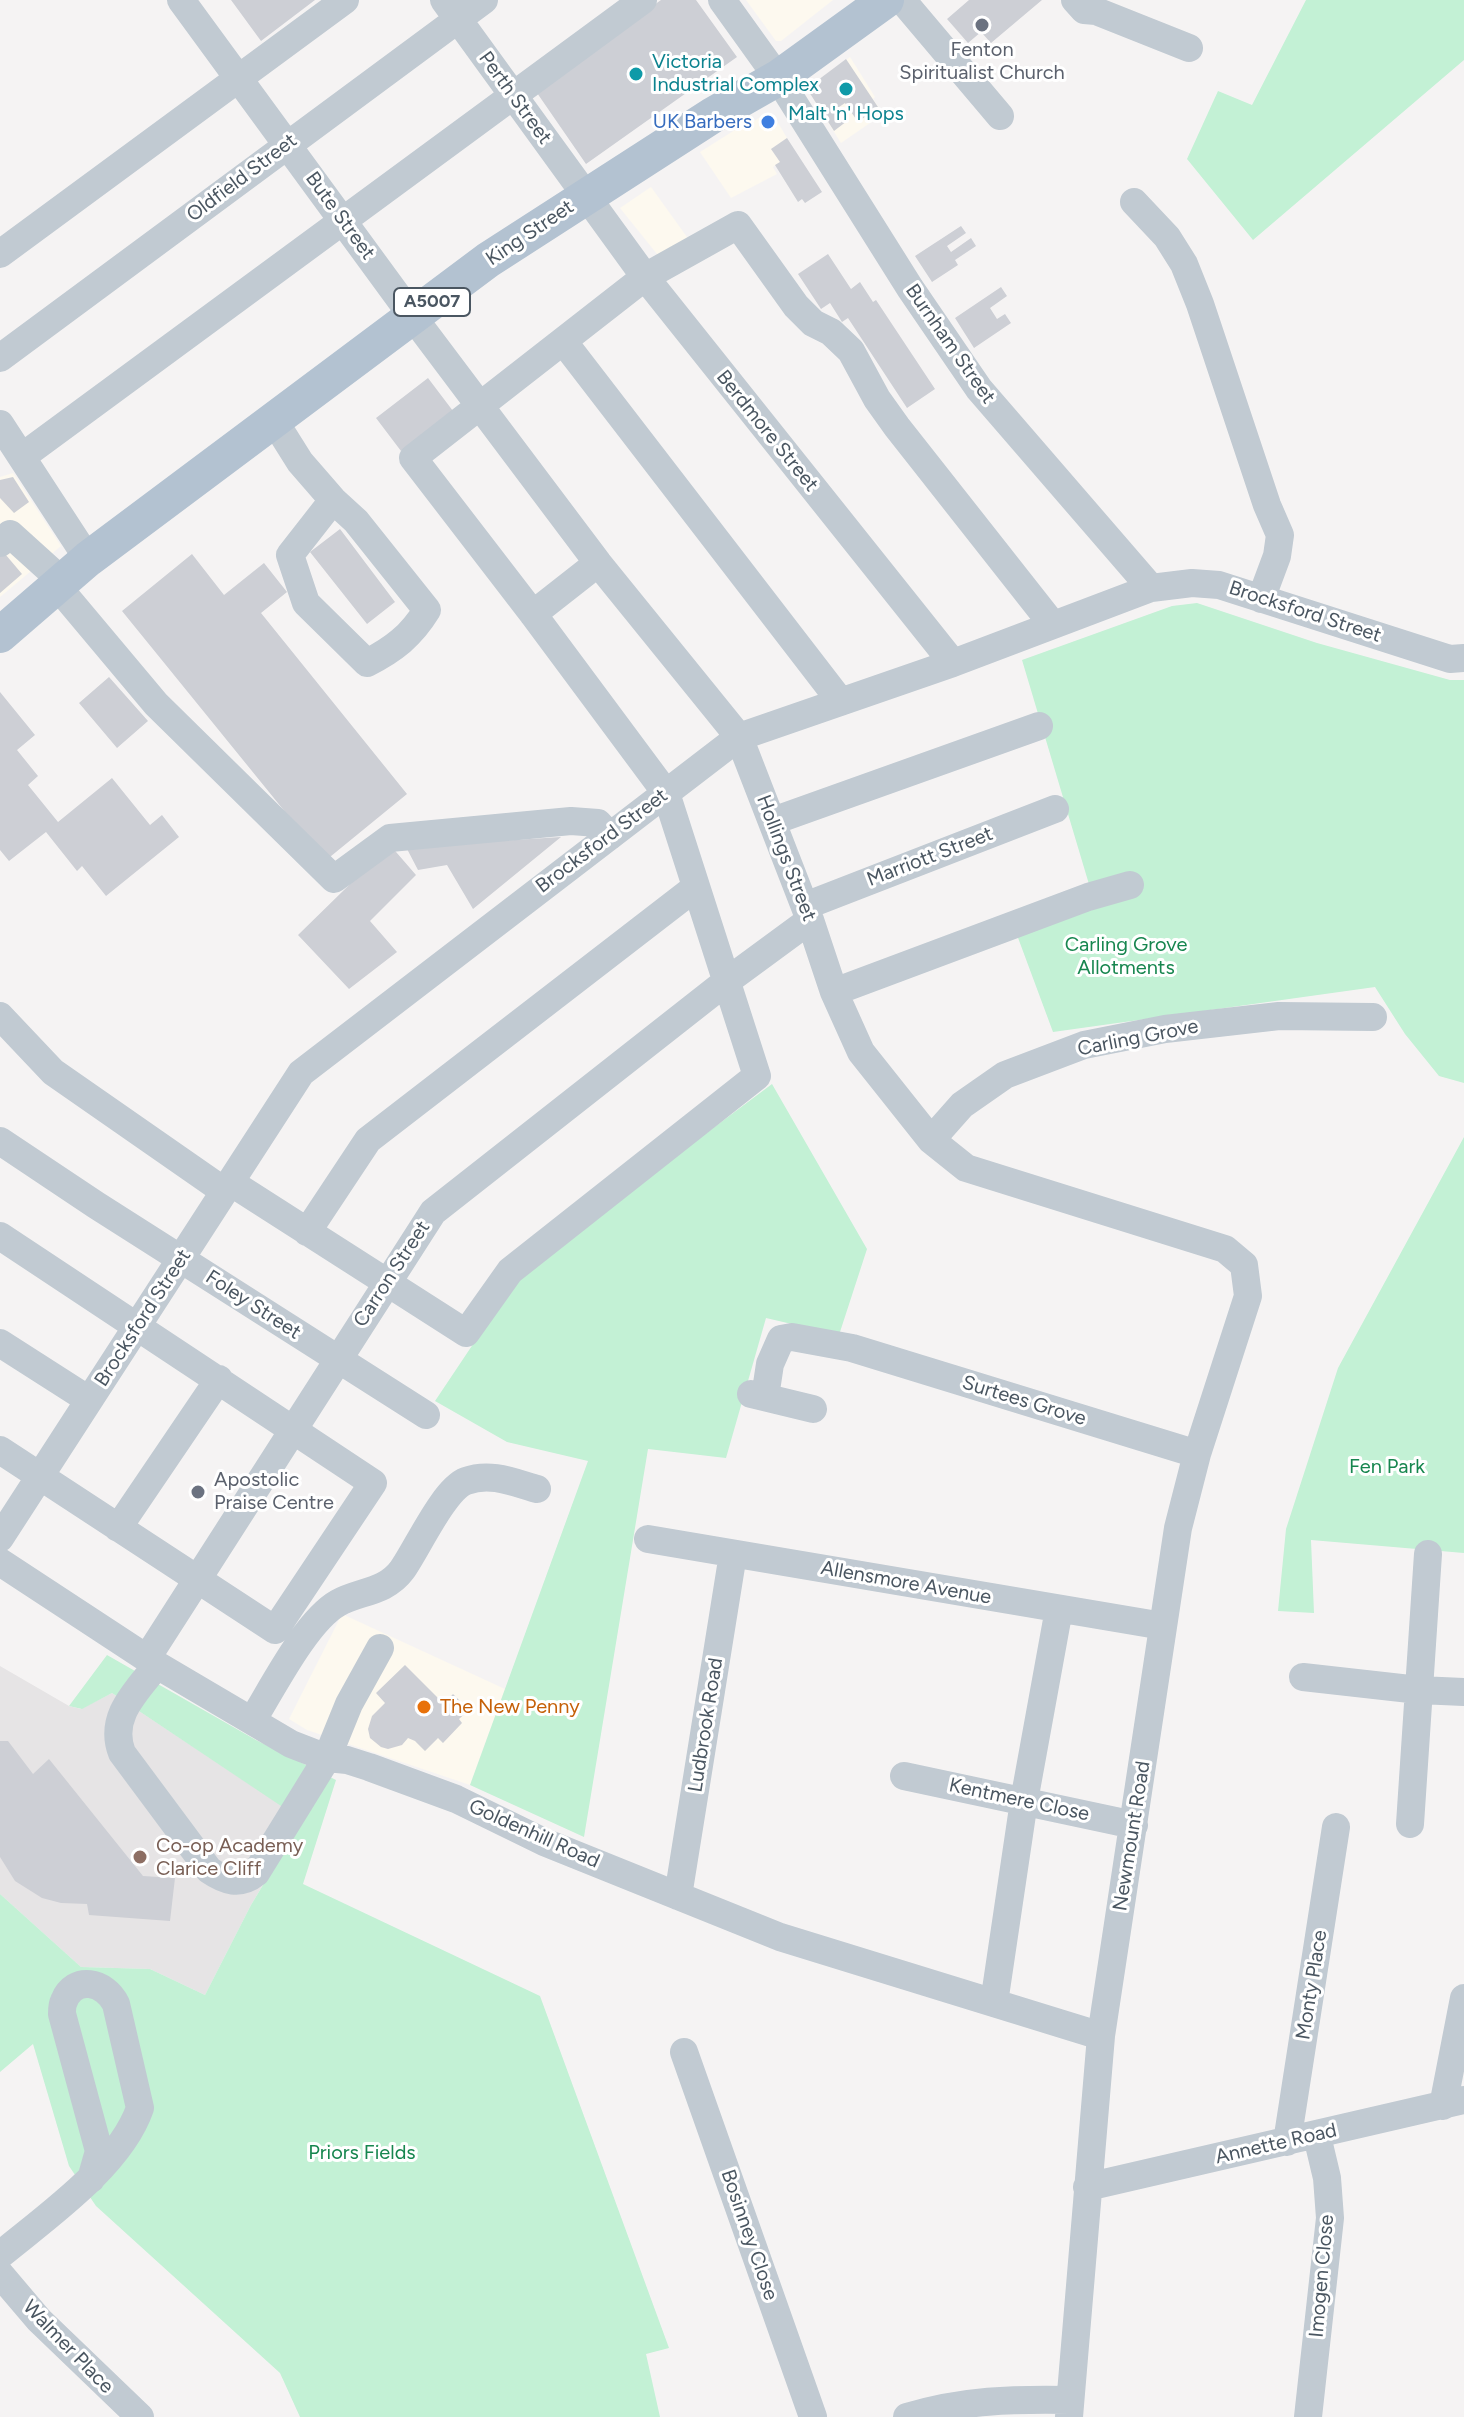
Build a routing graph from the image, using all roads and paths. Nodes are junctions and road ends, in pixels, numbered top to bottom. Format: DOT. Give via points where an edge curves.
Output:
graph roads {
  1 [pos="181,0"];
  2 [pos="345,0"];
  3 [pos="484,0"];
  4 [pos="643,0"];
  5 [pos="722,0"];
  6 [pos="886,0"];
  7 [pos="902,0"];
  8 [pos="1094,4"];
  9 [pos="451,10"];
  10 [pos="1189,48"];
  11 [pos="778,78"];
  12 [pos="240,79"];
  13 [pos="513,96"];
  14 [pos="1000,116"];
  15 [pos="286,145"];
  16 [pos="586,195"];
  17 [pos="1134,202"];
  18 [pos="344,222"];
  19 [pos="0,254"];
  20 [pos="645,277"];
  21 [pos="413,317"];
  22 [pos="563,341"];
  23 [pos="0,358"];
  24 [pos="480,405"];
  25 [pos="273,419"];
  26 [pos="0,424"];
  27 [pos="23,456"];
  28 [pos="333,500"];
  29 [pos="0,543"];
  30 [pos="598,563"];
  31 [pos="69,575"];
  32 [pos="1151,588"];
  33 [pos="1261,599"];
  34 [pos="533,614"];
  35 [pos="1053,625"];
  36 [pos="0,635"];
  37 [pos="1464,658"];
  38 [pos="953,663"];
  39 [pos="841,702"];
  40 [pos="1039,726"];
  41 [pos="739,737"];
  42 [pos="666,793"];
  43 [pos="1055,809"];
  44 [pos="773,821"];
  45 [pos="610,836"];
  46 [pos="1130,885"];
  47 [pos="696,887"];
  48 [pos="808,913"];
  49 [pos="727,981"];
  50 [pos="834,992"];
  51 [pos="0,1016"];
  52 [pos="1373,1017"];
  53 [pos="931,1140"];
  54 [pos="0,1141"];
  55 [pos="227,1187"];
  56 [pos="307,1232"];
  57 [pos="0,1236"];
  58 [pos="182,1259"];
  59 [pos="1244,1265"];
  60 [pos="387,1283"];
  61 [pos="137,1327"];
  62 [pos="0,1343"];
  63 [pos="336,1360"];
  64 [pos="219,1379"];
  65 [pos="89,1400"];
  66 [pos="813,1409"];
  67 [pos="426,1415"];
  68 [pos="294,1429"];
  69 [pos="0,1450"];
  70 [pos="1197,1454"];
  71 [pos="40,1477"];
  72 [pos="537,1489"];
  73 [pos="118,1528"];
  74 [pos="0,1538"];
  75 [pos="648,1539"];
  76 [pos="733,1554"];
  77 [pos="1428,1554"];
  78 [pos="0,1562"];
  79 [pos="198,1580"];
  80 [pos="1059,1609"];
  81 [pos="1163,1626"];
  82 [pos="380,1648"];
  83 [pos="152,1661"];
  84 [pos="1303,1677"];
  85 [pos="1419,1690"];
  86 [pos="1464,1692"];
  87 [pos="252,1721"];
  88 [pos="327,1758"];
  89 [pos="904,1776"];
  90 [pos="1024,1801"];
  91 [pos="1410,1824"];
  92 [pos="1134,1825"];
  93 [pos="1336,1827"];
  94 [pos="678,1896"];
  95 [pos="1464,1998"];
  96 [pos="994,2003"];
  97 [pos="1101,2036"];
  98 [pos="684,2052"];
  99 [pos="1454,2103"];
  100 [pos="1317,2136"];
  101 [pos="1287,2142"];
  102 [pos="84,2185"];
  103 [pos="1087,2187"];
  104 [pos="0,2255"];
  105 [pos="0,2274"];
  106 [pos="1070,2409"];
  107 [pos="140,2417"];
  108 [pos="813,2417"];
  109 [pos="907,2417"];
  110 [pos="1308,2417"];
  1 -- 12 [label="street, Bute Street"];
  2 -- 12 [label="street"];
  3 -- 9 [label="street, Oldfield Street"];
  4 -- 13 [label="street"];
  5 -- 11 [label="street, Burnham Street"];
  6 -- 11 [label="main road, King Street / A5007"];
  7 -- 14 [label="street"];
  8 -- 10 [label="street"];
  9 -- 13 [label="street, Perth Street"];
  9 -- 15 [label="street, Oldfield Street"];
  11 -- 16 [label="main road, King Street / A5007"];
  11 -- 32 [label="street, Burnham Street" via="979,389"];
  12 -- 15 [label="street, Bute Street"];
  12 -- 19 [label="street"];
  13 -- 16 [label="street, Perth Street"];
  13 -- 18 [label="street"];
  15 -- 18 [label="street, Bute Street"];
  15 -- 23 [label="street, Oldfield Street"];
  16 -- 20 [label="street, Berdmore Street"];
  16 -- 21 [label="main road, King Street / A5007"];
  17 -- 33 [label="street" via="1184,264 1280,535"];
  18 -- 21 [label="street, Bute Street"];
  18 -- 27 [label="street"];
  20 -- 22 [label="street"];
  20 -- 35 [label="street" via="738,225 796,306 851,351 890,418"];
  20 -- 38 [label="street, Berdmore Street"];
  21 -- 24 [label="street, Hollings Street"];
  21 -- 25 [label="main road, King Street / A5007"];
  22 -- 24 [label="street"];
  22 -- 39 [label="street"];
  24 -- 30 [label="street, Hollings Street"];
  24 -- 34 [label="street" via="413,458"];
  25 -- 28 [label="street"];
  25 -- 31 [label="main road, King Street / A5007"];
  26 -- 27 [label="street"];
  27 -- 31 [label="street"];
  28 -- 28 [label="street" via="427,610 415,631 367,663 306,603 290,555"];
  29 -- 31 [label="street" via="10,534"];
  30 -- 34 [label="street"];
  30 -- 41 [label="street, Hollings Street"];
  31 -- 36 [label="main road, King Street / A5007"];
  31 -- 45 [label="street" via="156,704 334,879 390,838 571,821 598,823"];
  32 -- 33 [label="street, Brocksford Street" via="1219,585"];
  32 -- 35 [label="street, Brocksford Street"];
  33 -- 37 [label="street, Brocksford Street" via="1450,659"];
  34 -- 42 [label="street"];
  35 -- 38 [label="street, Brocksford Street"];
  38 -- 39 [label="street, Brocksford Street"];
  39 -- 41 [label="street, Brocksford Street"];
  40 -- 44 [label="street"];
  41 -- 42 [label="street, Brocksford Street"];
  41 -- 44 [label="street, Hollings Street"];
  42 -- 45 [label="street, Brocksford Street"];
  42 -- 47 [label="street"];
  43 -- 48 [label="street, Marriott Street"];
  44 -- 48 [label="street, Hollings Street"];
  45 -- 55 [label="street, Brocksford Street" via="301,1073"];
  46 -- 50 [label="street"];
  47 -- 49 [label="street"];
  47 -- 56 [label="street" via="368,1140"];
  48 -- 49 [label="street, Carron Street"];
  48 -- 50 [label="street, Hollings Street"];
  49 -- 60 [label="street, Carron Street" via="433,1212"];
  49 -- 60 [label="street" via="757,1076 510,1271 466,1333"];
  50 -- 53 [label="street, Hollings Street" via="861,1052"];
  51 -- 55 [label="street" via="53,1072"];
  52 -- 53 [label="street, Carling Grove" via="1279,1016 1084,1045 1005,1075 962,1105"];
  53 -- 59 [label="street, Hollings Street" via="966,1168 1225,1249"];
  54 -- 58 [label="street, Foley Street"];
  55 -- 56 [label="street"];
  55 -- 58 [label="street, Brocksford Street"];
  56 -- 60 [label="street"];
  57 -- 61 [label="street"];
  58 -- 61 [label="street, Brocksford Street"];
  58 -- 63 [label="street, Foley Street"];
  59 -- 70 [label="street, Newmount Road" via="1248,1296"];
  60 -- 63 [label="street, Carron Street"];
  61 -- 64 [label="street"];
  61 -- 65 [label="street, Brocksford Street"];
  62 -- 65 [label="street"];
  63 -- 67 [label="street, Foley Street"];
  63 -- 68 [label="street, Carron Street"];
  64 -- 68 [label="street"];
  64 -- 73 [label="street"];
  65 -- 71 [label="street, Brocksford Street"];
  66 -- 70 [label="street, Surtees Grove" via="758,1395 781,1339 852,1348"];
  68 -- 79 [label="street, Carron Street"];
  68 -- 79 [label="street" via="373,1483 275,1630"];
  69 -- 71 [label="street"];
  70 -- 81 [label="street, Newmount Road" via="1178,1528"];
  71 -- 73 [label="street"];
  71 -- 74 [label="street, Brocksford Street"];
  72 -- 87 [label="street" via="487,1475 462,1482 400,1573 375,1591 339,1602 313,1624"];
  73 -- 79 [label="street"];
  75 -- 76 [label="street, Allensmore Avenue"];
  76 -- 80 [label="street, Allensmore Avenue"];
  76 -- 94 [label="street, Ludbrook Road"];
  77 -- 85 [label="street"];
  78 -- 83 [label="street, Goldenhill Road"];
  79 -- 83 [label="street, Carron Street"];
  80 -- 81 [label="street, Allensmore Avenue"];
  80 -- 90 [label="street"];
  81 -- 92 [label="street, Newmount Road"];
  82 -- 88 [label="street"];
  83 -- 87 [label="street, Goldenhill Road"];
  83 -- 88 [label="street, Carron Street" via="127,1703 116,1740 209,1870 222,1879 247,1881 256,1873"];
  84 -- 85 [label="street"];
  85 -- 86 [label="street"];
  85 -- 91 [label="street"];
  87 -- 88 [label="street, Goldenhill Road"];
  88 -- 94 [label="street, Goldenhill Road" via="358,1763 456,1799 544,1842"];
  89 -- 90 [label="street, Kentmere Close"];
  90 -- 92 [label="street, Kentmere Close"];
  90 -- 96 [label="street"];
  92 -- 97 [label="street, Newmount Road"];
  93 -- 101 [label="street, Monty Place"];
  94 -- 96 [label="street, Goldenhill Road" via="780,1937"];
  95 -- 99 [label="street"];
  96 -- 97 [label="street, Goldenhill Road"];
  97 -- 103 [label="street, Newmount Road"];
  98 -- 108 [label="street, Bosinney Close"];
  99 -- 100 [label="street, Annette Road"];
  100 -- 101 [label="street, Annette Road"];
  100 -- 110 [label="street, Imogen Close" via="1330,2218"];
  101 -- 103 [label="street, Annette Road"];
  102 -- 102 [label="street" via="99,2151 62,2014 64,1999 87,1983 111,1993 116,2004 140,2108 120,2144"];
  102 -- 104 [label="street"];
  103 -- 106 [label="street, Newmount Road"];
  105 -- 107 [label="street, Walmer Place" via="39,2320"];
  106 -- 109 [label="street" via="1006,2399"];
}
